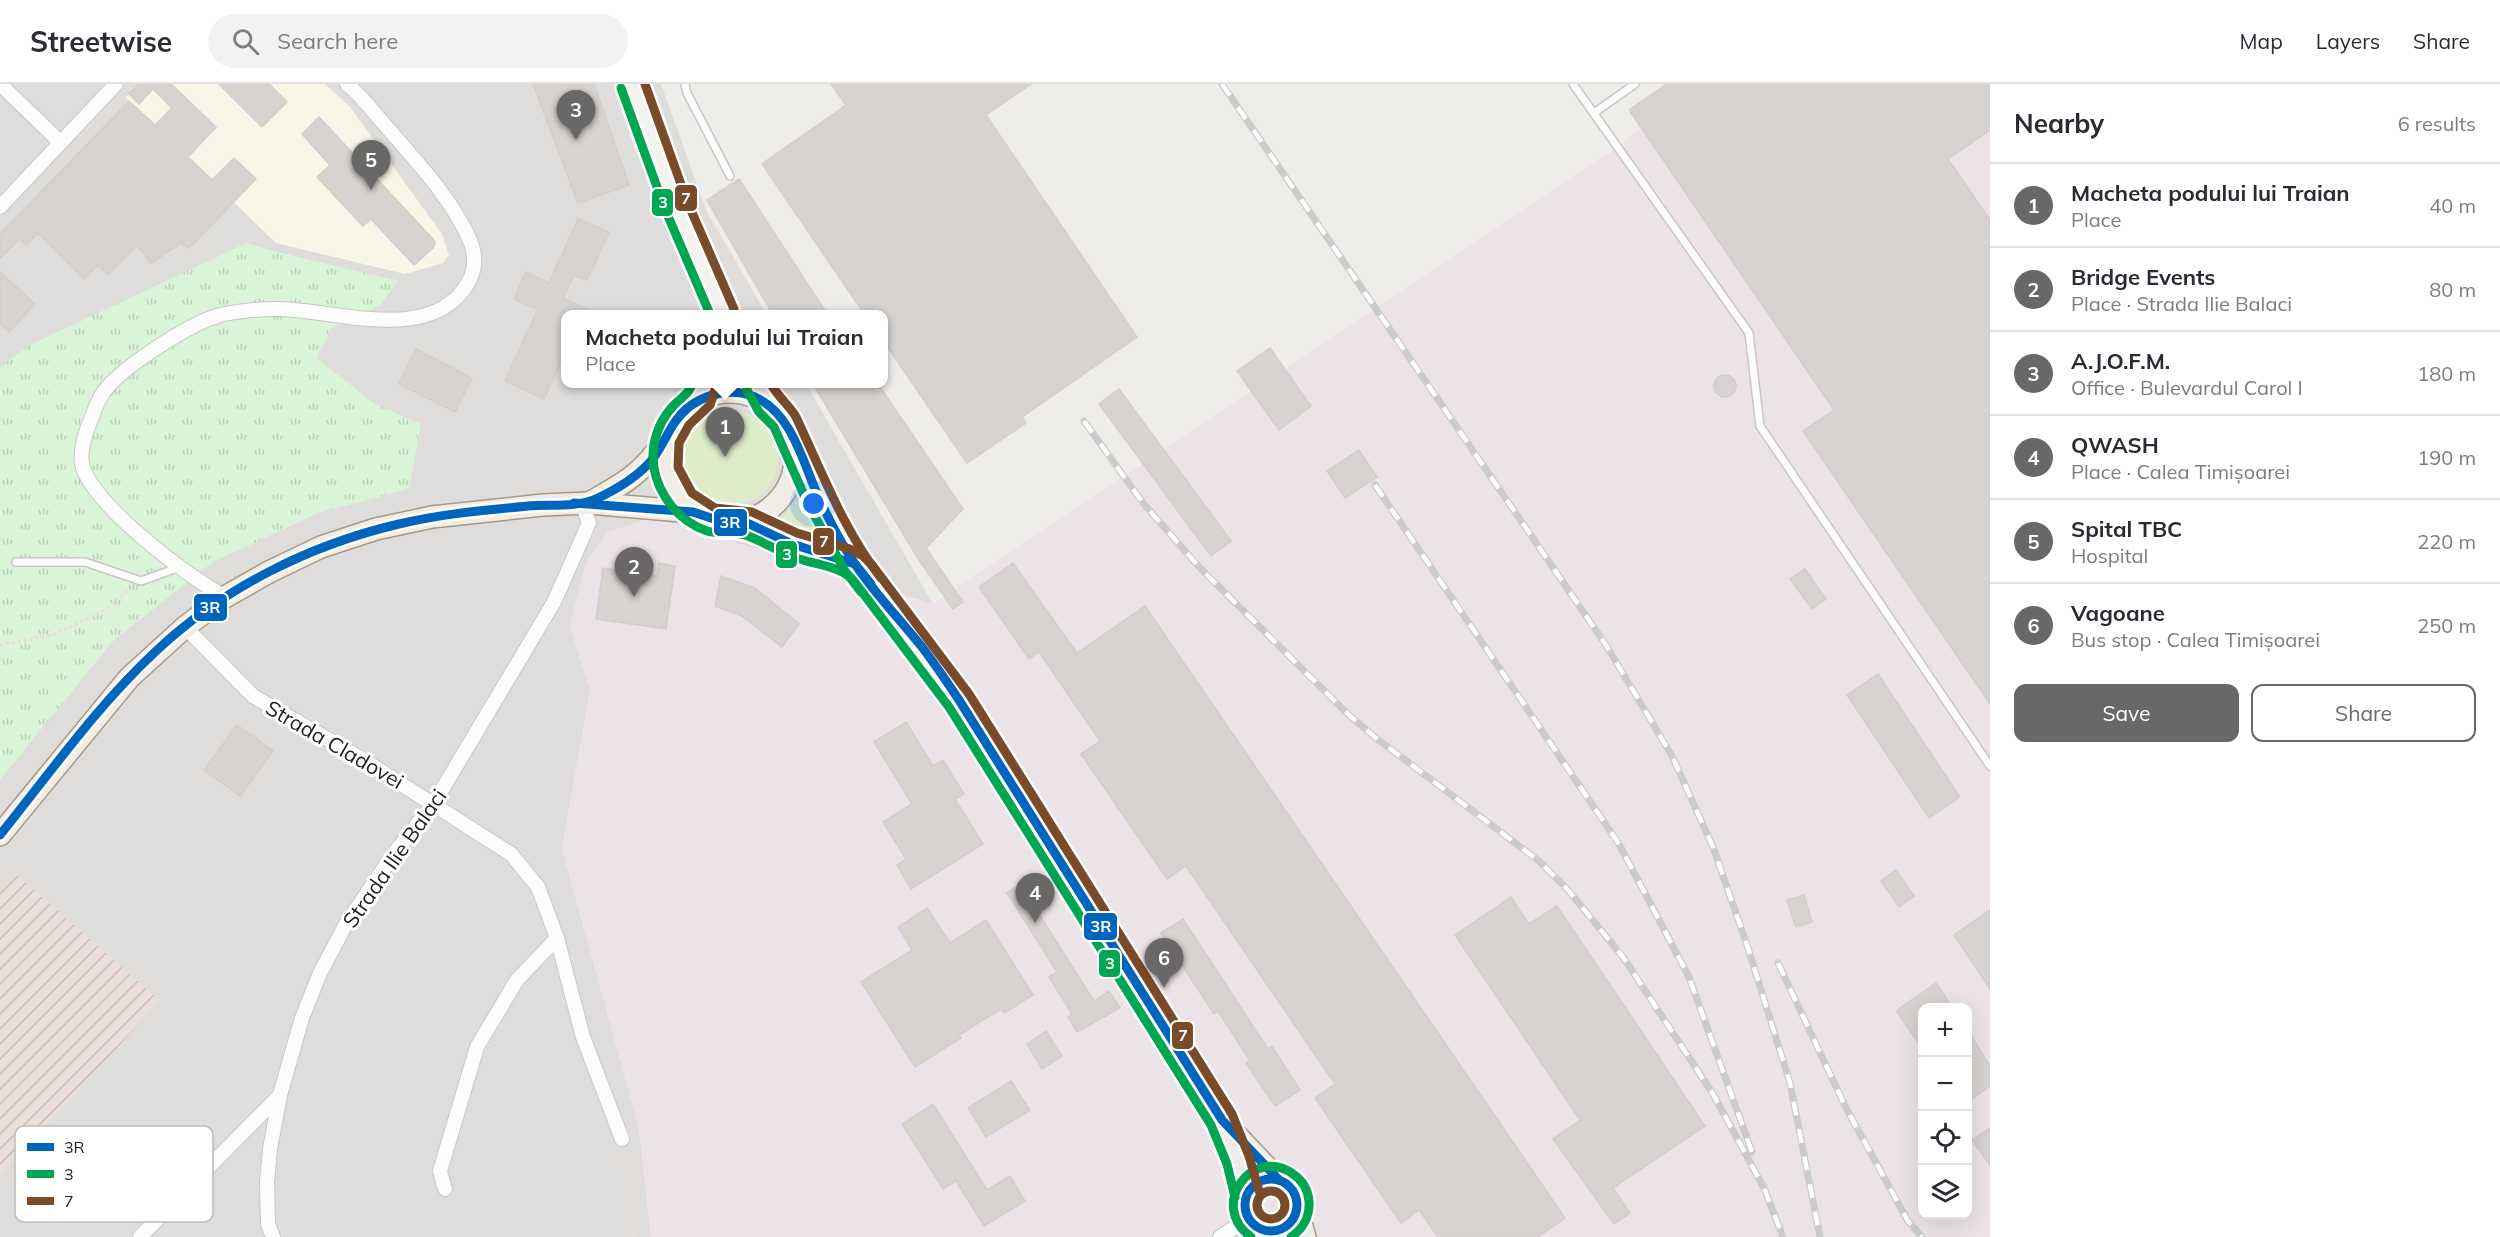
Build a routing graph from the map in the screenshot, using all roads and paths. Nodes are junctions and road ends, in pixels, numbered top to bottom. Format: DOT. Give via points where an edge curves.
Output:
graph roads {
  1 [pos="0,84"];
  2 [pos="116,84"];
  3 [pos="347,84"];
  4 [pos="632,84"];
  5 [pos="685,84"];
  6 [pos="1573,84"];
  7 [pos="1635,84"];
  8 [pos="1594,113"];
  9 [pos="60,142"];
  10 [pos="730,176"];
  11 [pos="0,207"];
  12 [pos="713,305"];
  13 [pos="760,388"];
  14 [pos="702,391"];
  15 [pos="769,405"];
  16 [pos="668,435"];
  17 [pos="792,438"];
  18 [pos="585,503"];
  19 [pos="696,516"];
  20 [pos="739,526"];
  21 [pos="15,561"];
  22 [pos="855,564"];
  23 [pos="180,567"];
  24 [pos="141,581"];
  25 [pos="225,597"];
  26 [pos="185,627"];
  27 [pos="0,645"];
  28 [pos="1990,766"];
  29 [pos="434,803"];
  30 [pos="0,835"];
  31 [pos="557,938"];
  32 [pos="280,1095"];
  33 [pos="1222,1120"];
  34 [pos="621,1139"];
  35 [pos="213,1163"];
  36 [pos="1279,1180"];
  37 [pos="445,1189"];
  38 [pos="1247,1194"];
  39 [pos="1297,1209"];
  40 [pos="1249,1218"];
  41 [pos="155,1222"];
  42 [pos="1273,1234"];
  43 [pos="140,1237"];
  44 [pos="273,1237"];
  45 [pos="634,1237"];
  46 [pos="1220,1237"];
  47 [pos="1305,1237"];
  1 -- 9 [label="street"];
  2 -- 9 [label="street"];
  3 -- 23 [label="street" via="456,211 474,249 474,273 462,294 439,311 418,317 358,319 277,309 218,316 165,342 102,393 84,437 82,465 104,502"];
  4 -- 12 [label="main road"];
  5 -- 10 [label="lane"];
  6 -- 8 [label="lane"];
  7 -- 8 [label="lane"];
  8 -- 28 [label="lane" via="1749,333 1760,426"];
  9 -- 11 [label="street"];
  13 -- 15 [label="main road"];
  14 -- 15 [label="main road" via="735,392"];
  14 -- 16 [label="main road"];
  15 -- 17 [label="main road"];
  16 -- 18 [label="main road" via="641,471"];
  16 -- 19 [label="main road" via="665,452 671,486"];
  17 -- 20 [label="main road" via="795,460 791,481 780,500"];
  17 -- 22 [label="main road"];
  18 -- 19 [label="main road"];
  18 -- 25 [label="main road" via="432,517 376,529 321,547"];
  18 -- 29 [label="street, Strada Ilie Balaci" via="589,523 554,602"];
  19 -- 20 [label="main road"];
  19 -- 20 [label="path" via="715,527"];
  20 -- 22 [label="main road"];
  21 -- 24 [label="lane" via="85,562"];
  22 -- 33 [label="main road" via="959,700"];
  23 -- 24 [label="lane"];
  23 -- 25 [label="street"];
  24 -- 27 [label="path" via="102,612 52,635"];
  25 -- 26 [label="main road"];
  26 -- 29 [label="street, Strada Cladovei" via="253,696"];
  26 -- 30 [label="main road" via="129,678"];
  29 -- 31 [label="street, Strada Cladovei" via="511,854 538,887"];
  29 -- 32 [label="street, Strada Ilie Balaci" via="346,924 320,973 302,1018"];
  31 -- 34 [label="street, Strada Cladovei" via="583,1037"];
  31 -- 37 [label="street" via="517,980 477,1047 440,1171"];
  32 -- 35 [label="street"];
  32 -- 44 [label="street, Strada Ilie Balaci" via="267,1182 268,1224"];
  33 -- 36 [label="main road"];
  33 -- 38 [label="main road"];
  34 -- 45 [label="path"];
  36 -- 38 [label="main road" via="1257,1183"];
  36 -- 39 [label="main road" via="1295,1194"];
  38 -- 40 [label="main road"];
  39 -- 42 [label="main road" via="1284,1227"];
  39 -- 47 [label="main road"];
  40 -- 42 [label="main road"];
  40 -- 46 [label="street"];
  41 -- 43 [label="street"];
}
